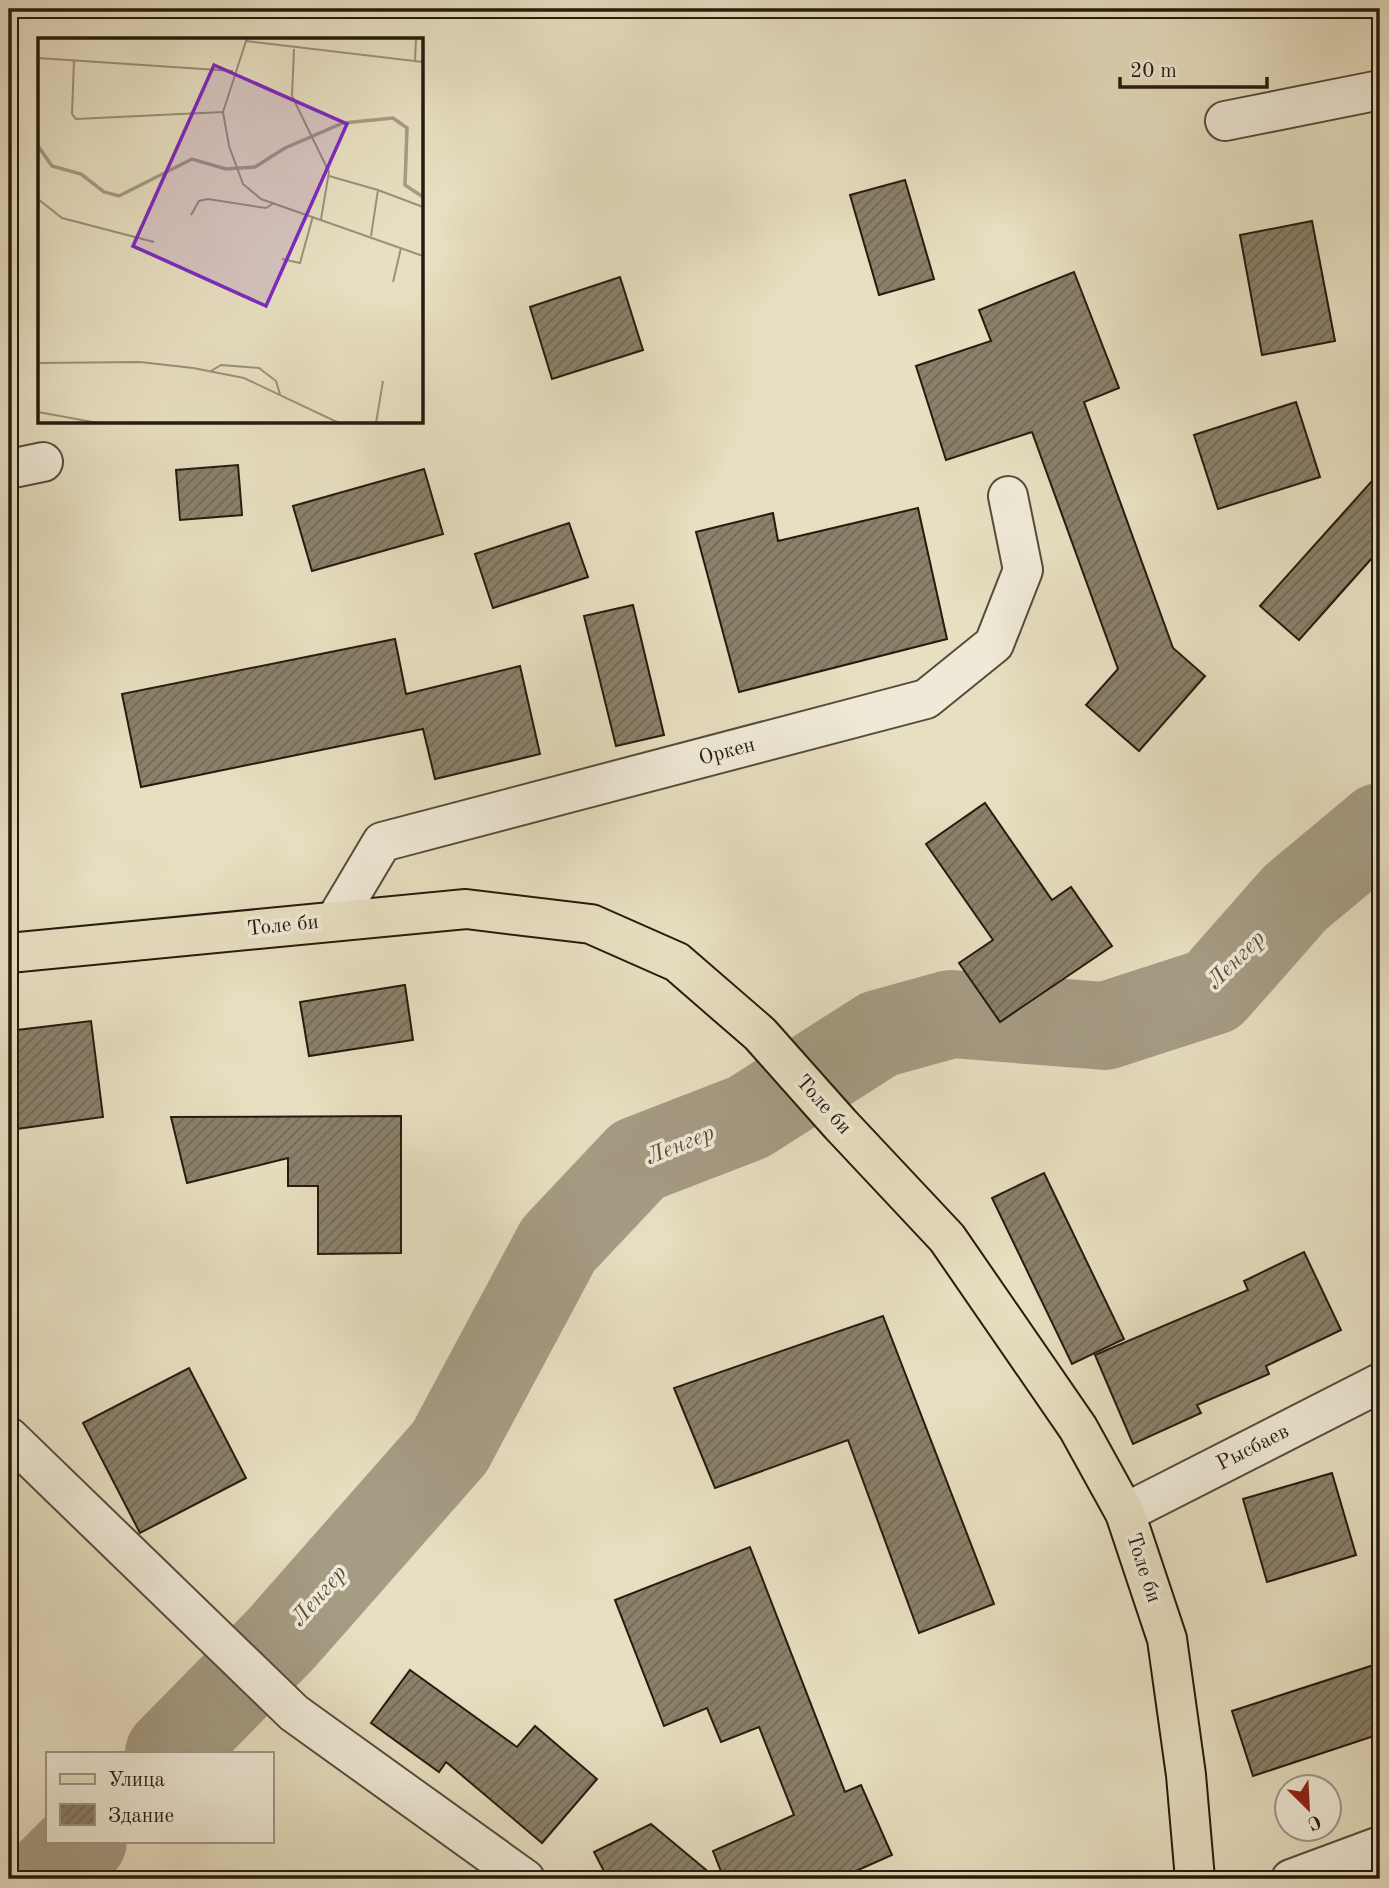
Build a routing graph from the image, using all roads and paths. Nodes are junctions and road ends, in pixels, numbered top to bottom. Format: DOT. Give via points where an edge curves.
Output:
graph roads {
  1 [pos="1380,90"];
  2 [pos="1226,121"];
  3 [pos="1008,496"];
  4 [pos="335,921"];
  5 [pos="9,953"];
  6 [pos="1380,1382"];
  7 [pos="9,1437"];
  8 [pos="1125,1513"];
  9 [pos="1380,1846"];
  10 [pos="525,1879"];
  11 [pos="1195,1879"];
  12 [pos="1291,1879"];
  1 -- 2 [label="street"];
  3 -- 4 [label="street, Оркен" via="1023,570 994,644 926,699 382,842"];
  4 -- 5 [label="main road, Толе би"];
  4 -- 8 [label="main road, Толе би" via="466,909 592,924 677,962 760,1034 947,1238 1078,1428"];
  6 -- 8 [label="street, Рысбаев"];
  7 -- 10 [label="street" via="294,1713"];
  8 -- 11 [label="main road, Толе би" via="1167,1639"];
  9 -- 12 [label="street"];
}
